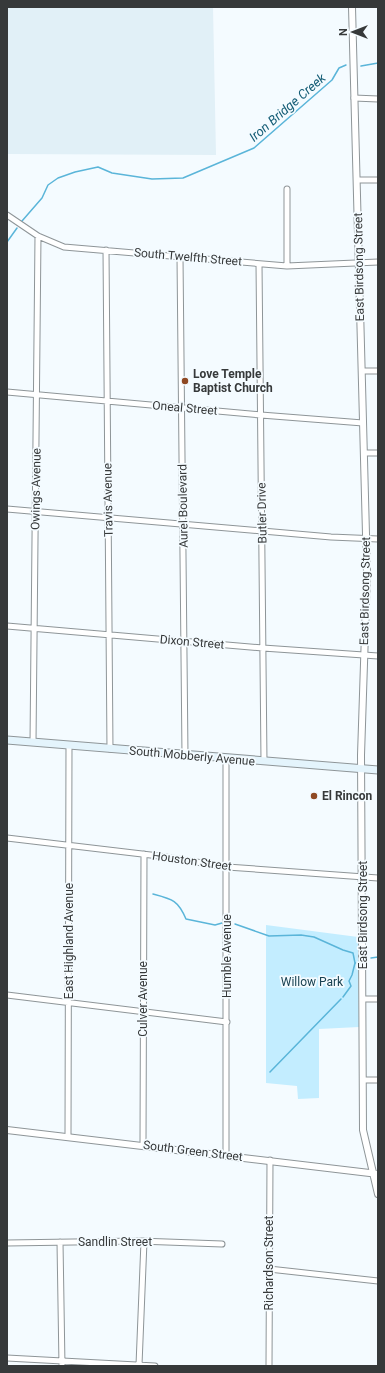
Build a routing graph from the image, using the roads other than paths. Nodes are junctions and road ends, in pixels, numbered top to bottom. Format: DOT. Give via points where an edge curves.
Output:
graph roads {
  1 [pos="352,7"];
  2 [pos="354,98"];
  3 [pos="378,99"];
  4 [pos="357,180"];
  5 [pos="378,180"];
  6 [pos="287,190"];
  7 [pos="7,215"];
  8 [pos="38,236"];
  9 [pos="106,250"];
  10 [pos="180,257"];
  11 [pos="359,262"];
  12 [pos="378,262"];
  13 [pos="259,264"];
  14 [pos="288,266"];
  15 [pos="362,371"];
  16 [pos="378,371"];
  17 [pos="7,392"];
  18 [pos="37,394"];
  19 [pos="107,401"];
  20 [pos="182,408"];
  21 [pos="261,415"];
  22 [pos="363,423"];
  23 [pos="364,453"];
  24 [pos="378,453"];
  25 [pos="7,509"];
  26 [pos="35,512"];
  27 [pos="108,519"];
  28 [pos="183,525"];
  29 [pos="262,531"];
  30 [pos="366,539"];
  31 [pos="378,539"];
  32 [pos="7,626"];
  33 [pos="34,628"];
  34 [pos="109,635"];
  35 [pos="184,641"];
  36 [pos="263,648"];
  37 [pos="365,655"];
  38 [pos="378,656"];
  39 [pos="7,740"];
  40 [pos="33,742"];
  41 [pos="69,745"];
  42 [pos="110,749"];
  43 [pos="185,755"];
  44 [pos="226,758"];
  45 [pos="264,761"];
  46 [pos="361,769"];
  47 [pos="378,770"];
  48 [pos="7,838"];
  49 [pos="68,845"];
  50 [pos="144,854"];
  51 [pos="227,867"];
  52 [pos="362,876"];
  53 [pos="378,878"];
  54 [pos="7,995"];
  55 [pos="363,1000"];
  56 [pos="378,1000"];
  57 [pos="69,1002"];
  58 [pos="143,1012"];
  59 [pos="227,1022"];
  60 [pos="363,1080"];
  61 [pos="378,1080"];
  62 [pos="7,1130"];
  63 [pos="68,1136"];
  64 [pos="143,1145"];
  65 [pos="226,1155"];
  66 [pos="270,1160"];
  67 [pos="375,1174"];
  68 [pos="378,1194"];
  69 [pos="144,1241"];
  70 [pos="60,1242"];
  71 [pos="7,1243"];
  72 [pos="222,1244"];
  73 [pos="269,1269"];
  74 [pos="378,1281"];
  75 [pos="7,1358"];
  76 [pos="62,1364"];
  77 [pos="118,1365"];
  78 [pos="139,1365"];
  79 [pos="155,1366"];
  80 [pos="269,1366"];
  1 -- 2 [label="street, East Birdsong Street"];
  2 -- 3 [label="street"];
  2 -- 4 [label="street, East Birdsong Street"];
  4 -- 5 [label="street"];
  4 -- 11 [label="street, East Birdsong Street"];
  6 -- 14 [label="street"];
  7 -- 8 [label="street, South Twelfth Street"];
  8 -- 9 [label="street, South Twelfth Street" via="64,247"];
  8 -- 18 [label="street, Owings Avenue"];
  9 -- 10 [label="street, South Twelfth Street"];
  9 -- 19 [label="street, Travis Avenue"];
  10 -- 13 [label="street, South Twelfth Street"];
  10 -- 20 [label="street, Aurel Boulevard"];
  11 -- 12 [label="street, South Twelfth Street"];
  11 -- 14 [label="street, South Twelfth Street"];
  11 -- 15 [label="street, East Birdsong Street"];
  13 -- 14 [label="street, South Twelfth Street"];
  13 -- 21 [label="street, Butler Drive"];
  15 -- 16 [label="street"];
  15 -- 22 [label="street, East Birdsong Street"];
  17 -- 18 [label="street, Oneal Street"];
  18 -- 19 [label="street, Oneal Street"];
  18 -- 26 [label="street, Owings Avenue"];
  19 -- 20 [label="street, Oneal Street"];
  19 -- 27 [label="street, Travis Avenue"];
  20 -- 21 [label="street, Oneal Street"];
  20 -- 28 [label="street, Aurel Boulevard"];
  21 -- 22 [label="street, Oneal Street"];
  21 -- 29 [label="street, Butler Drive"];
  22 -- 23 [label="street, East Birdsong Street"];
  23 -- 24 [label="street"];
  23 -- 30 [label="street, East Birdsong Street"];
  25 -- 26 [label="street"];
  26 -- 27 [label="street"];
  26 -- 33 [label="street, Owings Avenue"];
  27 -- 28 [label="street"];
  27 -- 34 [label="street, Travis Avenue"];
  28 -- 29 [label="street"];
  28 -- 35 [label="street, Aurel Boulevard"];
  29 -- 30 [label="street"];
  29 -- 36 [label="street, Butler Drive"];
  30 -- 31 [label="street"];
  30 -- 37 [label="street, East Birdsong Street"];
  32 -- 33 [label="street, Dixon Street"];
  33 -- 34 [label="street, Dixon Street"];
  33 -- 40 [label="street, Owings Avenue"];
  34 -- 35 [label="street, Dixon Street"];
  34 -- 42 [label="street, Travis Avenue"];
  35 -- 36 [label="street, Dixon Street"];
  35 -- 43 [label="street, Aurel Boulevard"];
  36 -- 37 [label="street, Dixon Street"];
  36 -- 45 [label="street, Butler Drive"];
  37 -- 38 [label="street, Dixon Street"];
  37 -- 46 [label="street, East Birdsong Street"];
  39 -- 40 [label="main road, South Mobberly Avenue"];
  40 -- 41 [label="main road, South Mobberly Avenue"];
  41 -- 42 [label="main road, South Mobberly Avenue"];
  41 -- 49 [label="street, East Highland Avenue"];
  42 -- 43 [label="main road, South Mobberly Avenue"];
  43 -- 44 [label="main road, South Mobberly Avenue"];
  44 -- 45 [label="main road, South Mobberly Avenue"];
  44 -- 51 [label="street, Humble Avenue"];
  45 -- 46 [label="main road, South Mobberly Avenue"];
  46 -- 47 [label="main road, South Mobberly Avenue"];
  46 -- 52 [label="street, East Birdsong Street"];
  48 -- 49 [label="street, Houston Street"];
  49 -- 50 [label="street, Houston Street"];
  49 -- 57 [label="street, East Highland Avenue"];
  50 -- 51 [label="street, Houston Street"];
  50 -- 58 [label="street, Culver Avenue"];
  51 -- 52 [label="street, Houston Street"];
  51 -- 59 [label="street, Humble Avenue"];
  52 -- 53 [label="street, Houston Street"];
  52 -- 55 [label="street, East Birdsong Street"];
  54 -- 57 [label="street"];
  55 -- 56 [label="street"];
  55 -- 60 [label="street, East Birdsong Street"];
  57 -- 58 [label="street"];
  57 -- 63 [label="street, East Highland Avenue"];
  58 -- 59 [label="street"];
  58 -- 64 [label="street, Culver Avenue"];
  59 -- 65 [label="street, Humble Avenue"];
  60 -- 61 [label="street"];
  60 -- 67 [label="street, East Birdsong Street" via="364,1134"];
  62 -- 63 [label="street, South Green Street"];
  63 -- 64 [label="street, South Green Street"];
  64 -- 65 [label="street, South Green Street"];
  65 -- 66 [label="street, South Green Street"];
  66 -- 67 [label="street, South Green Street"];
  66 -- 73 [label="street, Richardson Street"];
  67 -- 68 [label="street, East Birdsong Street"];
  69 -- 70 [label="street, Sandlin Street"];
  69 -- 72 [label="street, Sandlin Street"];
  69 -- 78 [label="street"];
  70 -- 71 [label="street, Sandlin Street"];
  70 -- 76 [label="street"];
  73 -- 74 [label="street"];
  73 -- 80 [label="street, Richardson Street"];
  75 -- 76 [label="street"];
  76 -- 77 [label="street"];
  77 -- 78 [label="street"];
  78 -- 79 [label="street"];
}
